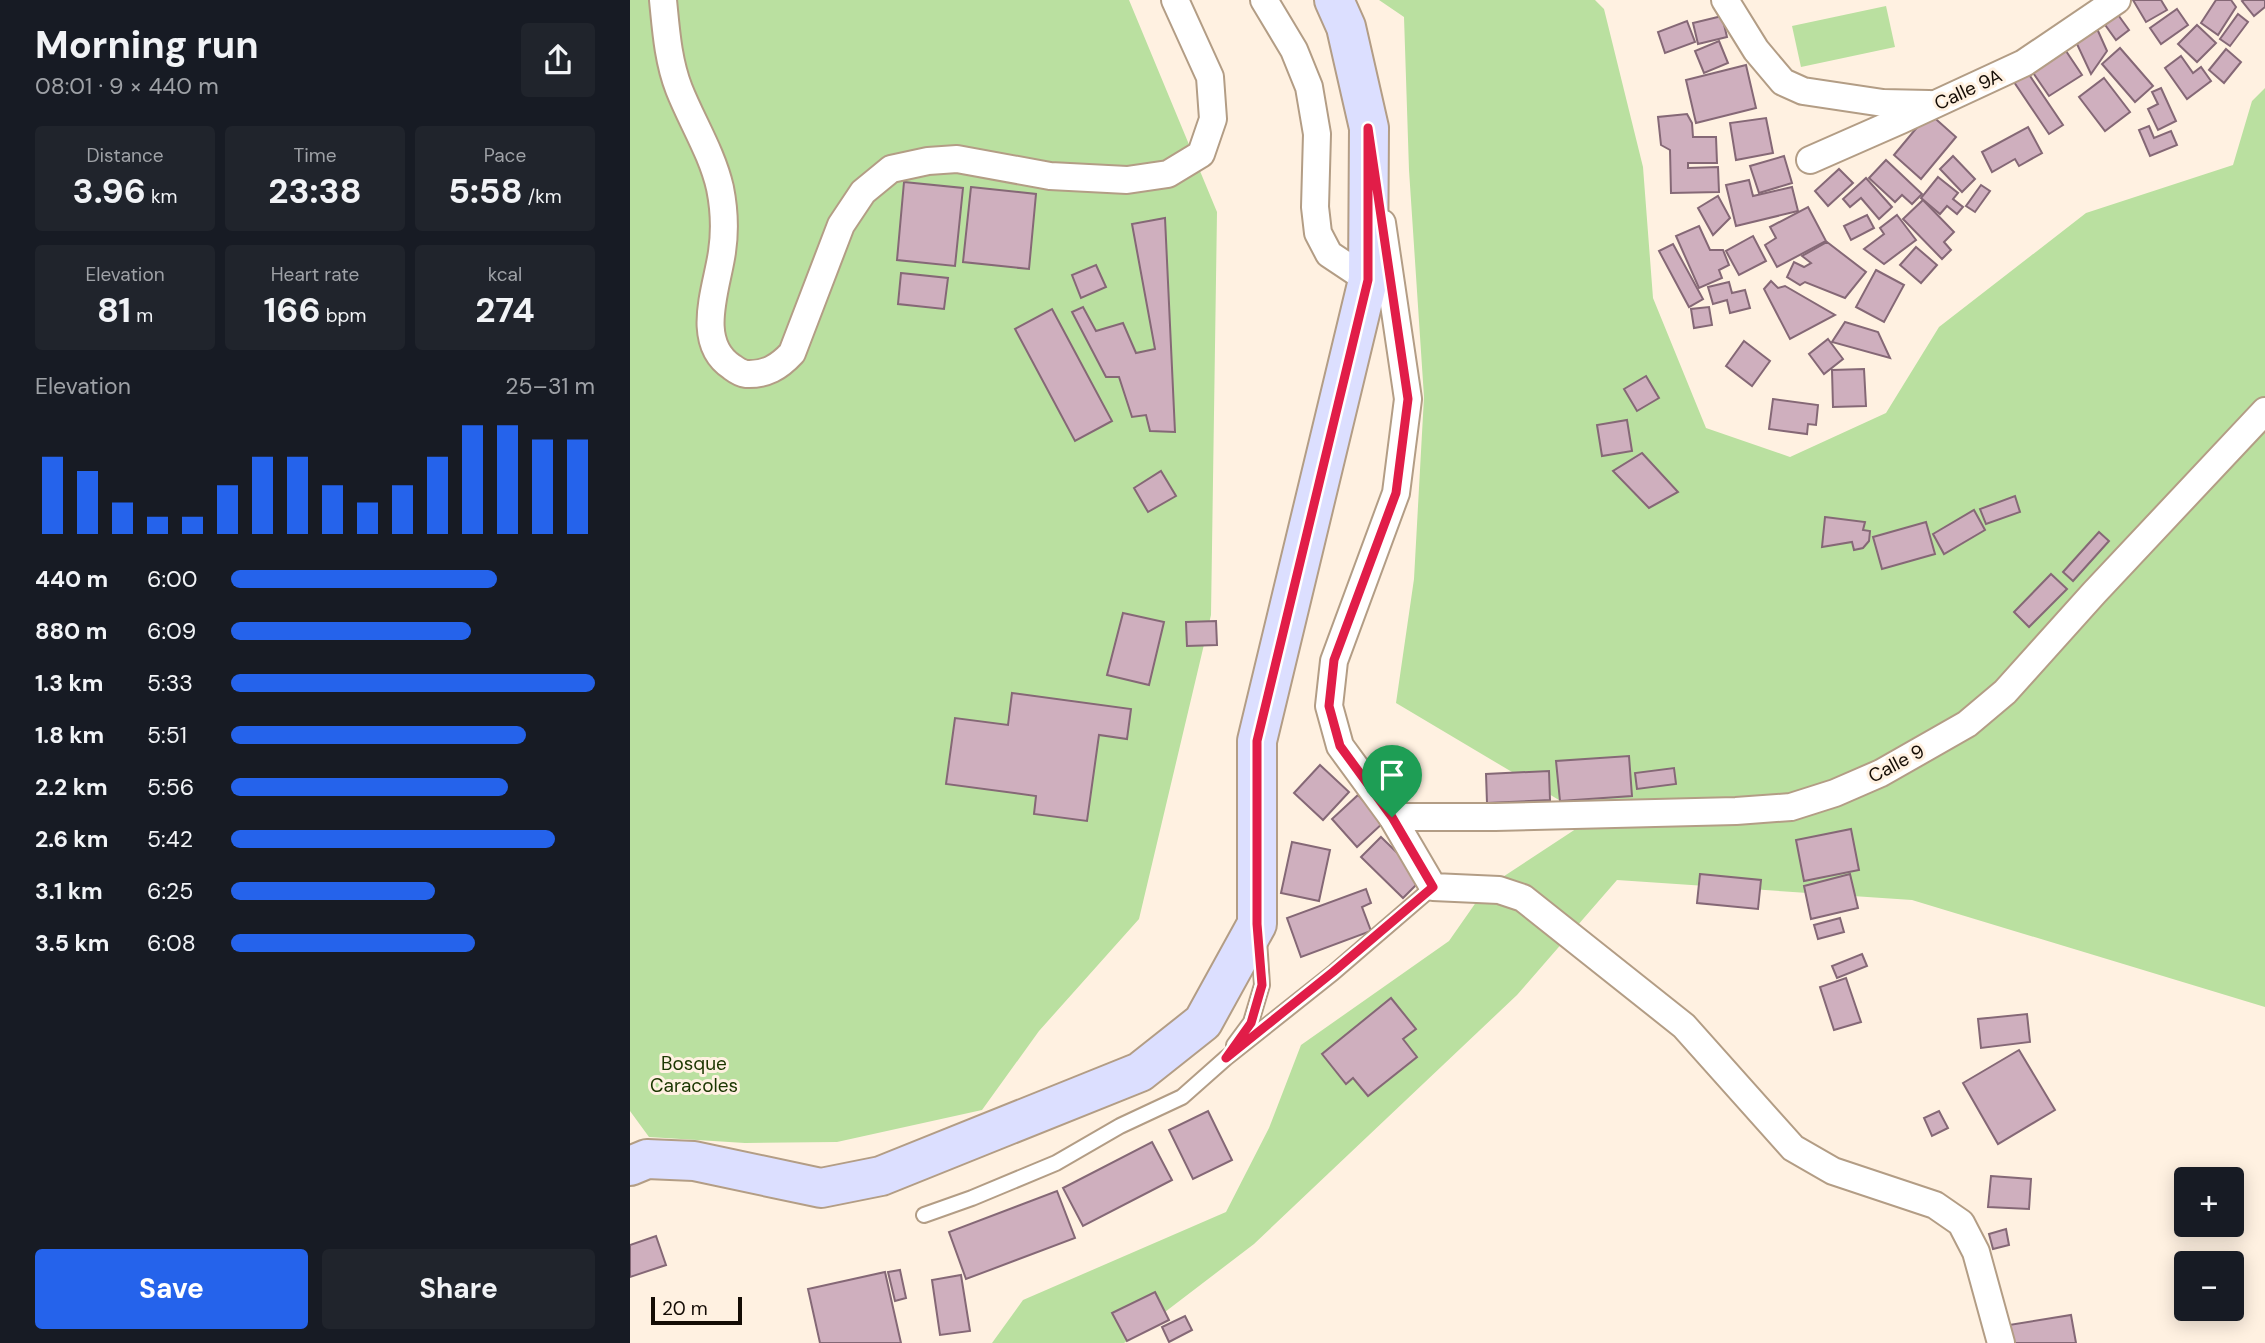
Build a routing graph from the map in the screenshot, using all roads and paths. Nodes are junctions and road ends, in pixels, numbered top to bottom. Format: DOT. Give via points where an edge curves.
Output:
graph roads {
  1 [pos="663,0"];
  2 [pos="1175,0"];
  3 [pos="1264,0"];
  4 [pos="1334,0"];
  5 [pos="1725,0"];
  6 [pos="2117,0"];
  7 [pos="1934,104"];
  8 [pos="1368,128"];
  9 [pos="1810,160"];
  10 [pos="1368,280"];
  11 [pos="2265,411"];
  12 [pos="1392,817"];
  13 [pos="1433,887"];
  14 [pos="1257,924"];
  15 [pos="1226,1058"];
  16 [pos="630,1166"];
  17 [pos="924,1214"];
  18 [pos="2001,1343"];
  1 -- 2 [label="street" via="678,87 720,188 722,249 710,317 713,343 725,362 742,374 779,367 792,353 841,225 863,192 891,169 957,159 1050,176 1127,180 1168,174 1201,154 1213,119 1210,77"];
  3 -- 10 [label="street" via="1294,50 1309,87 1317,134 1318,233 1329,254"];
  4 -- 8 [label="main road" via="1346,27"];
  5 -- 7 [label="street" via="1756,50 1783,82 1803,90 1883,103"];
  6 -- 7 [label="street, Calle 9A" via="2024,63"];
  7 -- 9 [label="street, Calle 9A"];
  8 -- 10 [label="main road"];
  8 -- 12 [label="street" via="1408,399 1396,493 1334,660 1329,706 1340,746"];
  10 -- 14 [label="main road" via="1257,741"];
  11 -- 12 [label="street, Calle 9" via="2005,692 1967,724 1881,773 1791,807"];
  12 -- 13 [label="street"];
  13 -- 15 [label="lane"];
  13 -- 18 [label="street" via="1499,890 1523,898 1684,1026 1794,1148 1833,1171 1935,1205 1961,1223 1976,1252"];
  14 -- 15 [label="lane" via="1262,985 1251,1023"];
  14 -- 16 [label="main road" via="1203,1022 1140,1072 881,1176 821,1188 694,1161 647,1159"];
  15 -- 17 [label="lane" via="1182,1097 1056,1163"];
}
